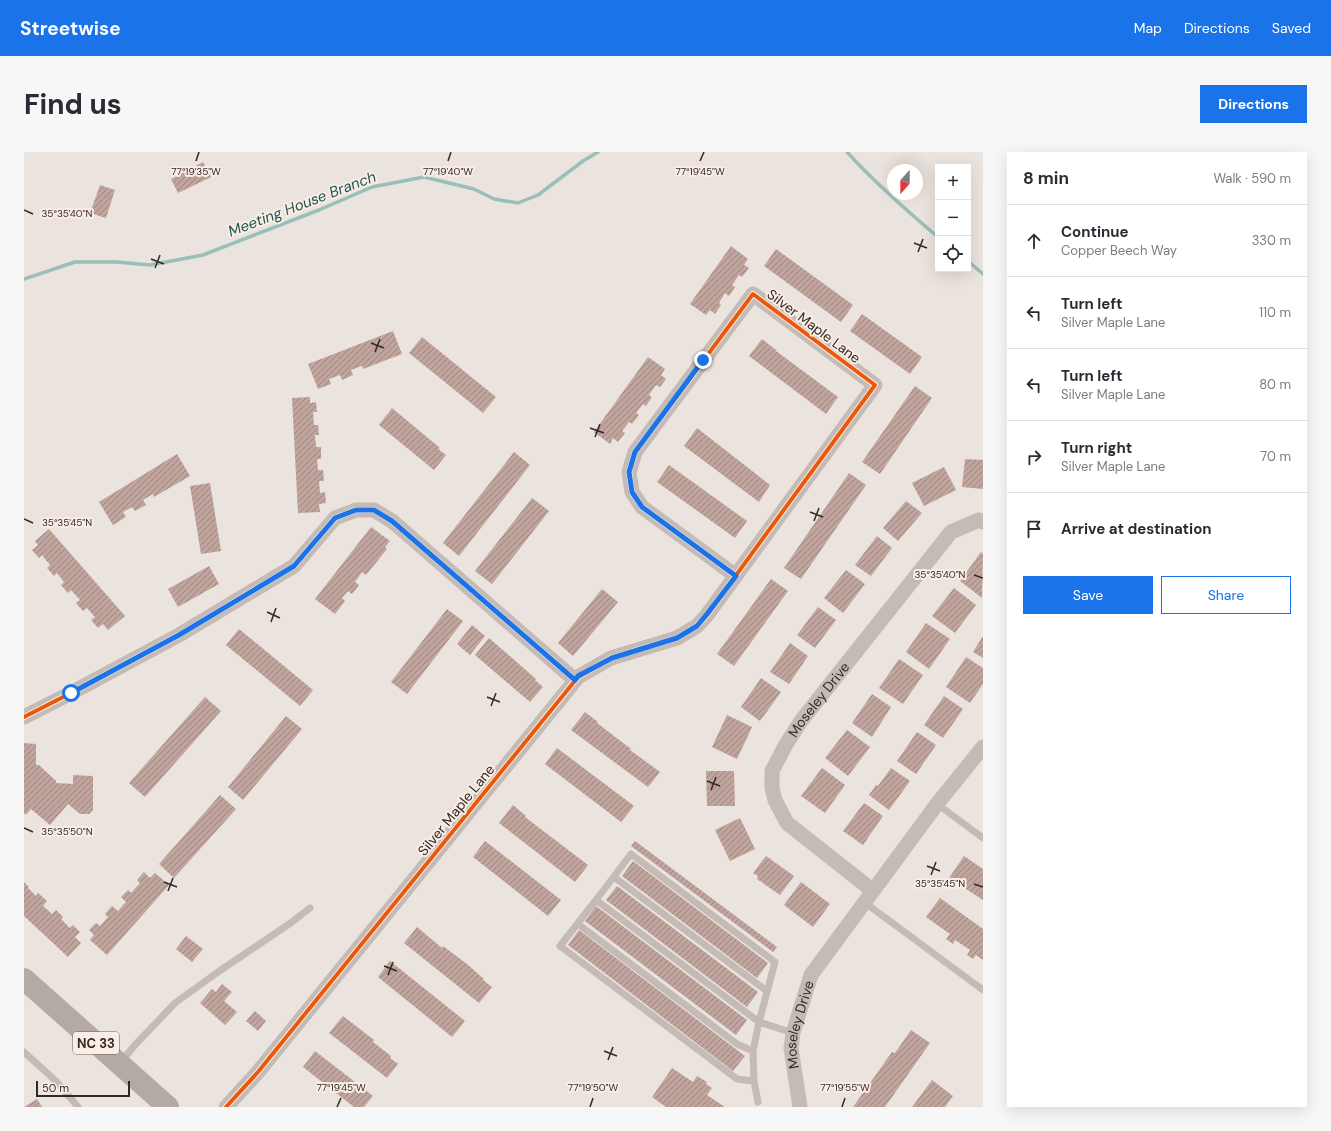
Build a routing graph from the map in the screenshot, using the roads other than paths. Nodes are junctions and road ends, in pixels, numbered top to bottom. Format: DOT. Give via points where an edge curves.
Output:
graph roads {
  1 [pos="983,522"];
  2 [pos="736,576"];
  3 [pos="575,680"];
  4 [pos="24,717"];
  5 [pos="983,747"];
  6 [pos="937,804"];
  7 [pos="983,838"];
  8 [pos="614,877"];
  9 [pos="868,896"];
  10 [pos="596,900"];
  11 [pos="310,908"];
  12 [pos="578,924"];
  13 [pos="24,980"];
  14 [pos="983,990"];
  15 [pos="767,991"];
  16 [pos="759,1022"];
  17 [pos="793,1033"];
  18 [pos="753,1051"];
  19 [pos="24,1052"];
  20 [pos="119,1064"];
  21 [pos="754,1081"];
  22 [pos="758,1102"];
  23 [pos="78,1107"];
  24 [pos="168,1107"];
  25 [pos="226,1107"];
  26 [pos="800,1107"];
  1 -- 9 [label="street, Moseley Drive" via="979,520 951,532 801,721 772,771 775,800 787,823"];
  2 -- 2 [label="street, Silver Maple Lane" via="875,385 753,294 635,452 629,472 632,492 642,507"];
  2 -- 3 [label="street, Silver Maple Lane" via="697,626 677,638 612,658"];
  3 -- 4 [label="street" via="392,521 374,510 356,510 335,518 294,566 179,635"];
  3 -- 25 [label="street, Silver Maple Lane" via="258,1072"];
  5 -- 6 [label="street, Moseley Drive"];
  6 -- 7 [label="lane"];
  6 -- 9 [label="street, Moseley Drive"];
  8 -- 10 [label="lane"];
  8 -- 15 [label="lane"];
  8 -- 15 [label="lane" via="631,854 775,962"];
  9 -- 14 [label="lane"];
  9 -- 17 [label="street, Moseley Drive" via="811,975"];
  10 -- 12 [label="lane"];
  10 -- 16 [label="lane"];
  11 -- 20 [label="lane" via="175,1003"];
  12 -- 18 [label="lane" via="737,1044"];
  12 -- 21 [label="lane" via="560,946 737,1079"];
  13 -- 20 [label="main road, NC 33"];
  15 -- 16 [label="lane"];
  16 -- 17 [label="lane"];
  16 -- 18 [label="lane"];
  17 -- 26 [label="street, Moseley Drive" via="791,1048"];
  18 -- 21 [label="lane"];
  19 -- 23 [label="lane" via="58,1082"];
  20 -- 24 [label="main road, NC 33"];
  21 -- 22 [label="lane"];
}
